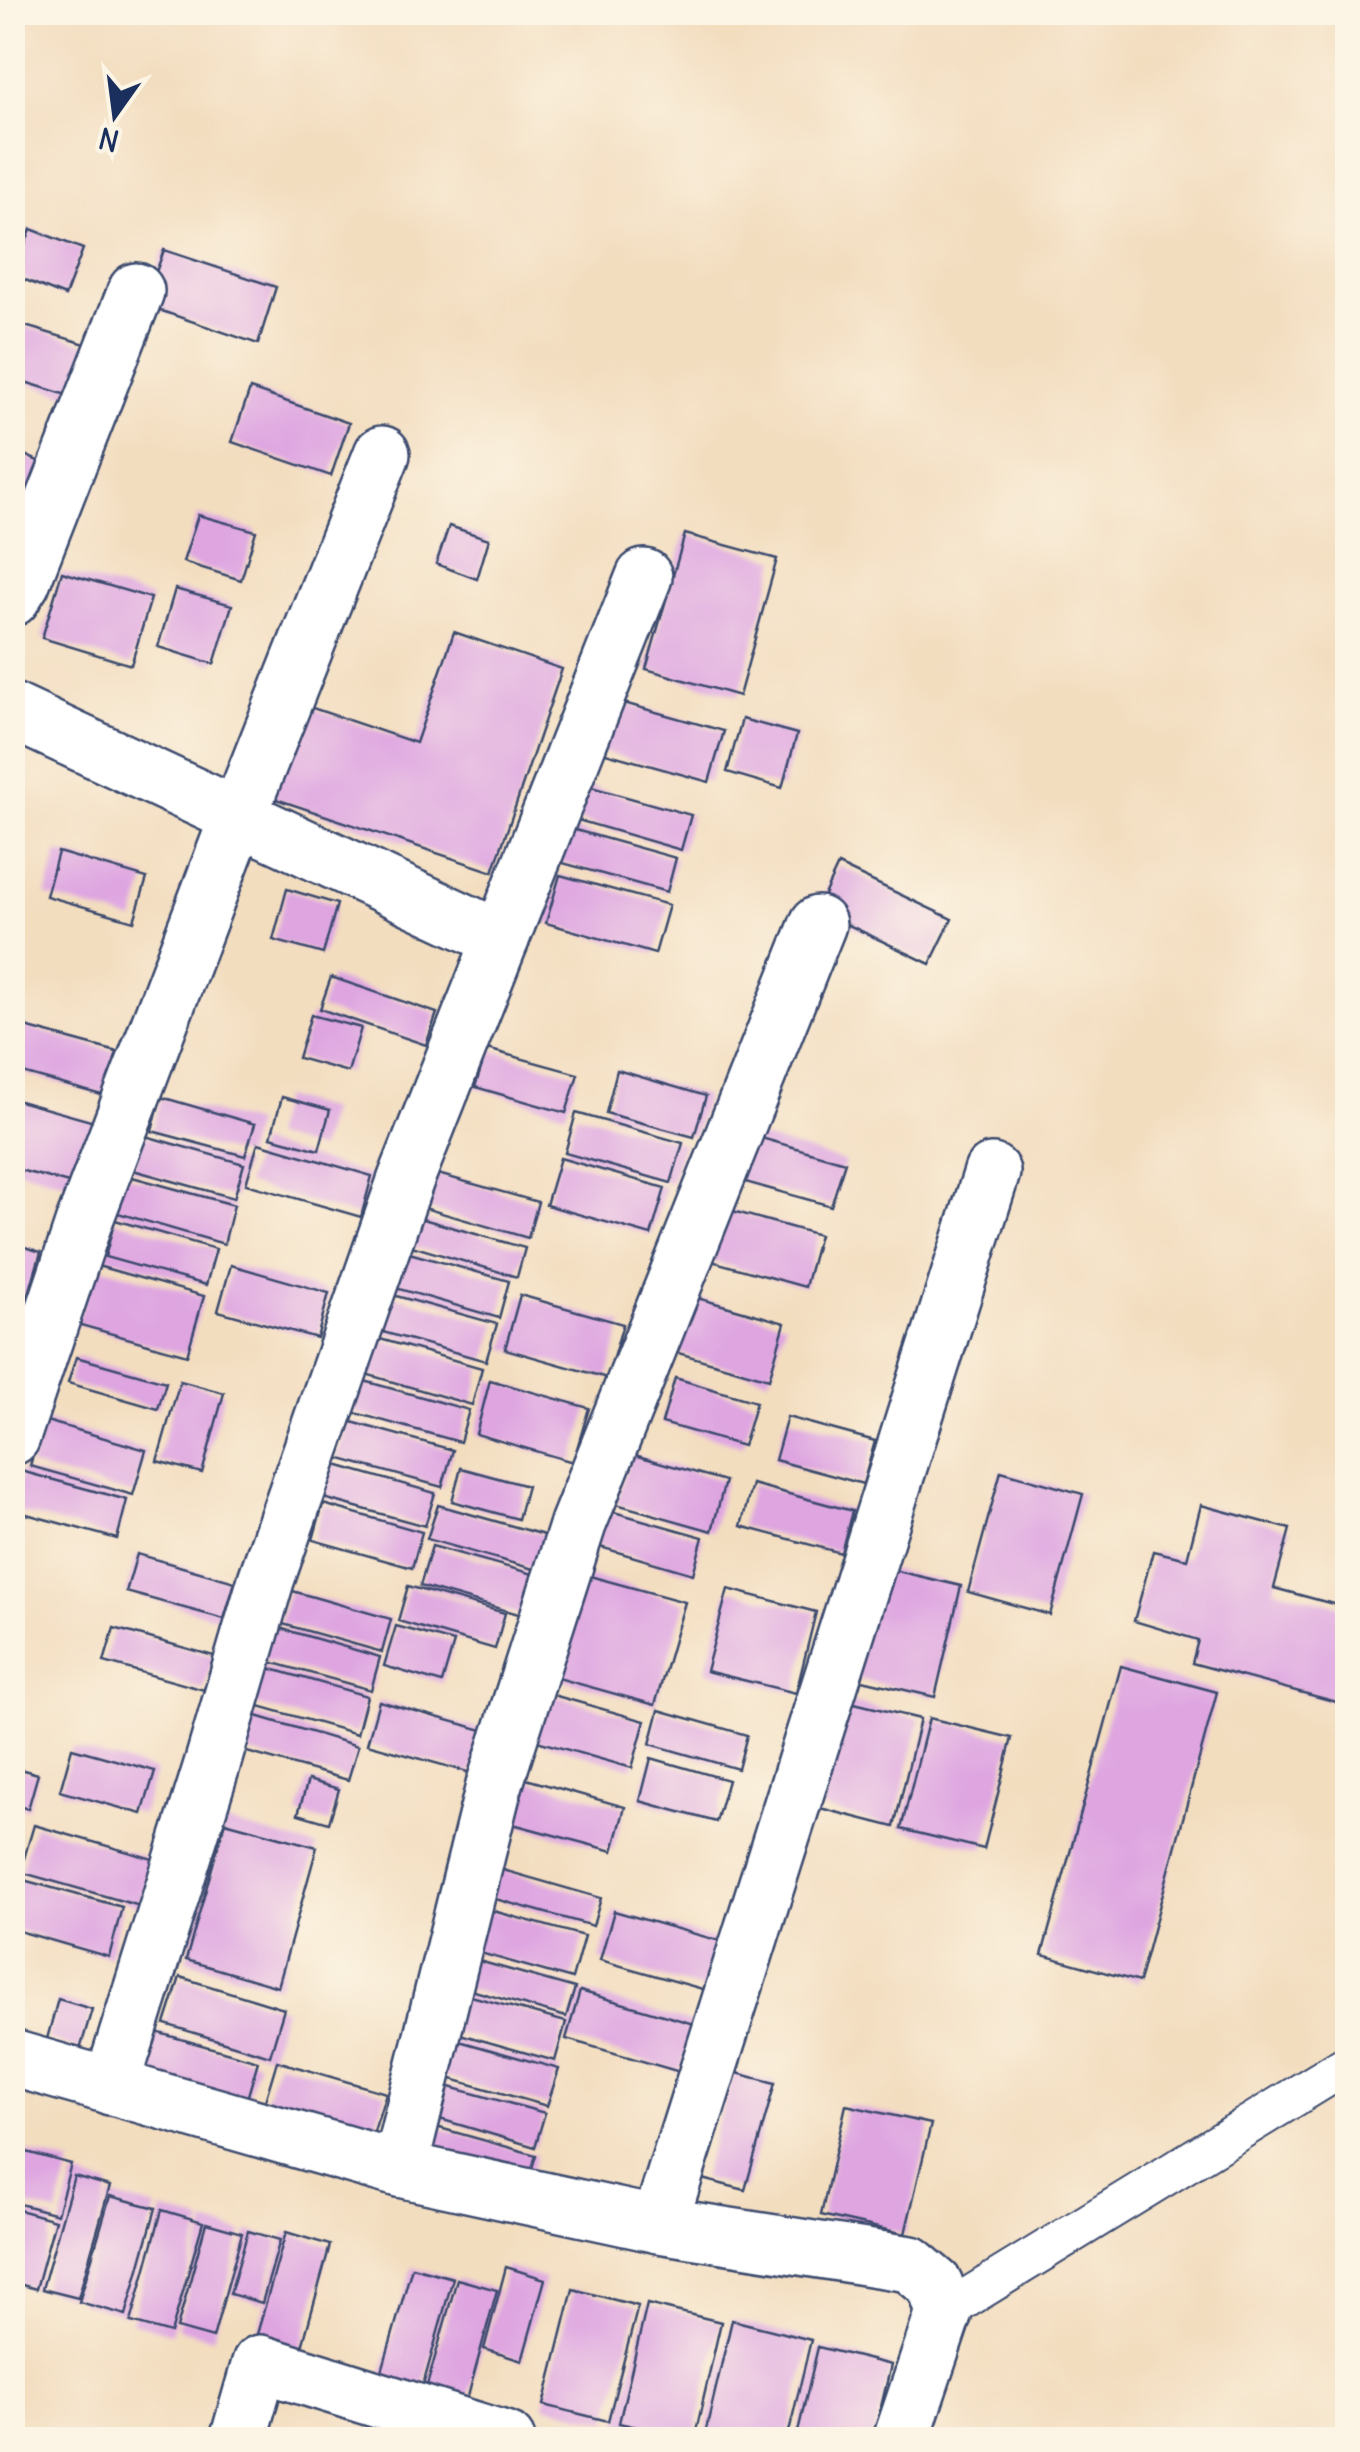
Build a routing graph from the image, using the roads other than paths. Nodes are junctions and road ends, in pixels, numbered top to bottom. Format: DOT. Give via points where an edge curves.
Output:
graph roads {
  1 [pos="136,291"];
  2 [pos="382,454"];
  3 [pos="644,577"];
  4 [pos="12,598"];
  5 [pos="12,710"];
  6 [pos="238,817"];
  7 [pos="818,924"];
  8 [pos="501,938"];
  9 [pos="992,1172"];
  10 [pos="12,1437"];
  11 [pos="12,2058"];
  12 [pos="1348,2064"];
  13 [pos="111,2087"];
  14 [pos="399,2170"];
  15 [pos="660,2224"];
  16 [pos="944,2312"];
  17 [pos="238,2440"];
  18 [pos="508,2440"];
  19 [pos="902,2440"];
  1 -- 4 [label="street"];
  2 -- 6 [label="street"];
  3 -- 8 [label="street"];
  5 -- 6 [label="street"];
  6 -- 8 [label="street"];
  6 -- 10 [label="street" via="84,1222"];
  7 -- 14 [label="street" via="578,1524 494,1786"];
  8 -- 13 [label="street" via="406,1179 266,1580"];
  9 -- 15 [label="street"];
  11 -- 13 [label="street"];
  12 -- 16 [label="lane"];
  13 -- 14 [label="street"];
  14 -- 15 [label="street"];
  15 -- 16 [label="street" via="910,2264 935,2284"];
  16 -- 19 [label="street"];
  17 -- 18 [label="street" via="260,2363"];
}
